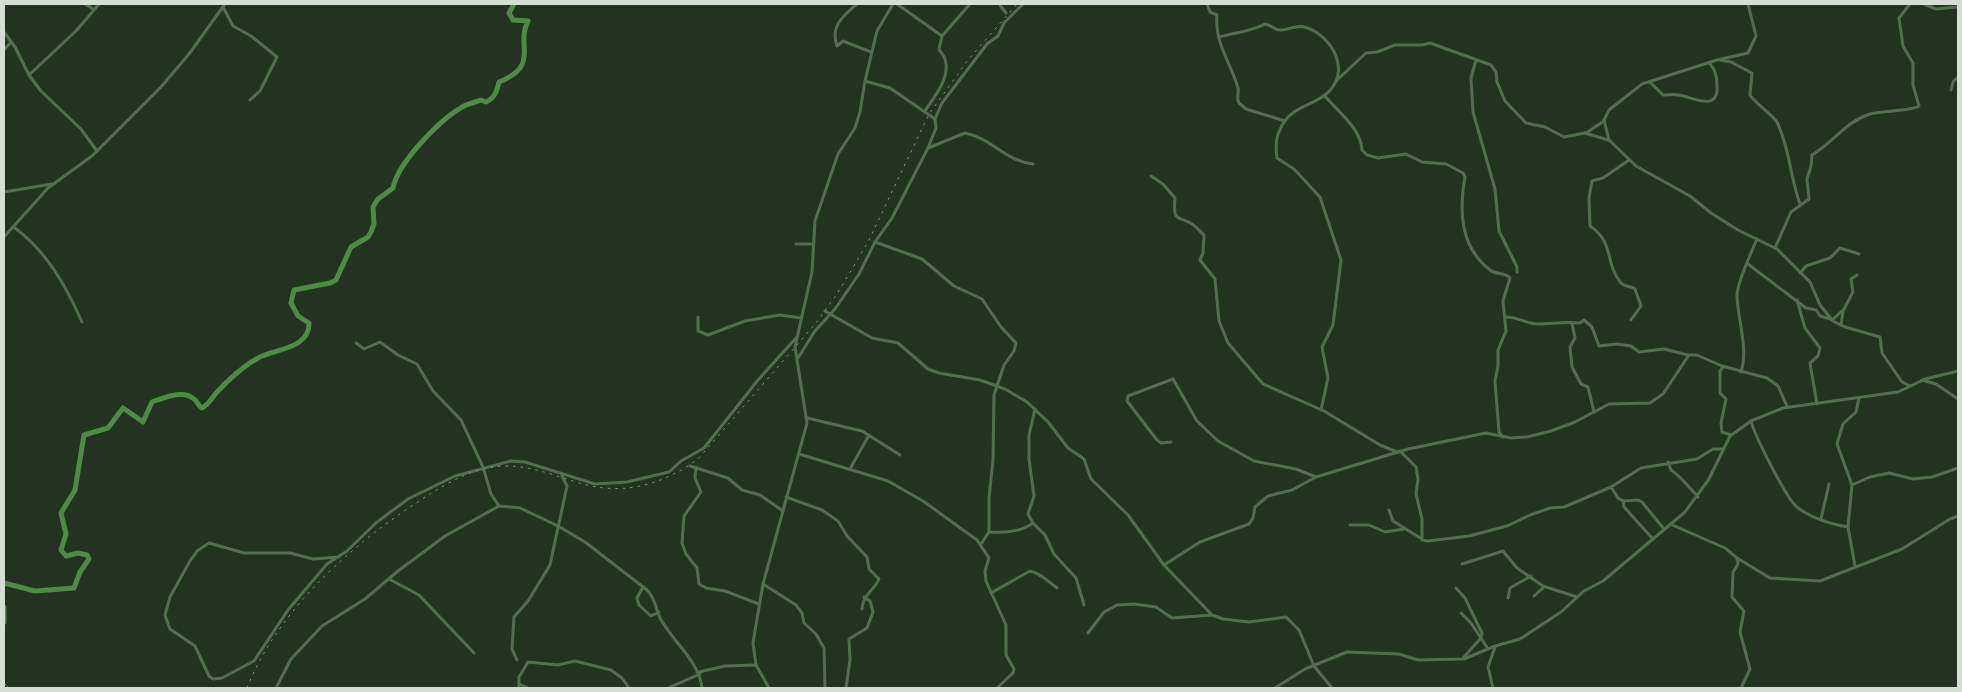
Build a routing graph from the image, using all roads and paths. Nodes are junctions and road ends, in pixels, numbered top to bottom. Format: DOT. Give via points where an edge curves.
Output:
graph roads {
  1 [pos="85,4"];
  2 [pos="99,4"];
  3 [pos="857,4"];
  4 [pos="893,4"];
  5 [pos="898,4"];
  6 [pos="970,4"];
  7 [pos="999,4"];
  8 [pos="1023,4"];
  9 [pos="1207,4"];
  10 [pos="1748,4"];
  11 [pos="1910,4"];
  12 [pos="1924,4"];
  13 [pos="224,5"];
  14 [pos="1958,7"];
  15 [pos="94,9"];
  16 [pos="1006,13"];
  17 [pos="4,32"];
  18 [pos="942,36"];
  19 [pos="1219,37"];
  20 [pos="11,42"];
  21 [pos="4,50"];
  22 [pos="872,52"];
  23 [pos="1476,60"];
  24 [pos="1717,60"];
  25 [pos="1710,64"];
  26 [pos="29,75"];
  27 [pos="1958,76"];
  28 [pos="865,81"];
  29 [pos="1335,82"];
  30 [pos="1650,82"];
  31 [pos="1951,90"];
  32 [pos="1324,96"];
  33 [pos="250,100"];
  34 [pos="925,112"];
  35 [pos="935,118"];
  36 [pos="1604,120"];
  37 [pos="1285,121"];
  38 [pos="1585,133"];
  39 [pos="1609,140"];
  40 [pos="928,148"];
  41 [pos="97,151"];
  42 [pos="1629,160"];
  43 [pos="1033,164"];
  44 [pos="1152,176"];
  45 [pos="55,183"];
  46 [pos="4,192"];
  47 [pos="1800,204"];
  48 [pos="15,228"];
  49 [pos="4,237"];
  50 [pos="1757,239"];
  51 [pos="875,242"];
  52 [pos="796,244"];
  53 [pos="813,244"];
  54 [pos="1775,248"];
  55 [pos="1858,254"];
  56 [pos="1747,264"];
  57 [pos="1517,272"];
  58 [pos="1800,273"];
  59 [pos="1857,275"];
  60 [pos="1797,300"];
  61 [pos="1844,309"];
  62 [pos="825,311"];
  63 [pos="830,314"];
  64 [pos="698,316"];
  65 [pos="1506,317"];
  66 [pos="801,318"];
  67 [pos="1831,319"];
  68 [pos="1631,320"];
  69 [pos="82,322"];
  70 [pos="1572,323"];
  71 [pos="1841,325"];
  72 [pos="797,337"];
  73 [pos="356,343"];
  74 [pos="1689,355"];
  75 [pos="798,358"];
  76 [pos="1723,366"];
  77 [pos="1958,371"];
  78 [pos="1742,372"];
  79 [pos="1922,380"];
  80 [pos="997,386"];
  81 [pos="1910,386"];
  82 [pos="1859,398"];
  83 [pos="1958,400"];
  84 [pos="1817,404"];
  85 [pos="1788,407"];
  86 [pos="1035,409"];
  87 [pos="1321,410"];
  88 [pos="1594,412"];
  89 [pos="807,418"];
  90 [pos="1751,421"];
  91 [pos="869,435"];
  92 [pos="1731,435"];
  93 [pos="1502,437"];
  94 [pos="1171,442"];
  95 [pos="1722,449"];
  96 [pos="1399,452"];
  97 [pos="799,454"];
  98 [pos="900,454"];
  99 [pos="1668,462"];
  100 [pos="690,466"];
  101 [pos="483,467"];
  102 [pos="696,467"];
  103 [pos="1958,468"];
  104 [pos="850,469"];
  105 [pos="562,475"];
  106 [pos="1316,477"];
  107 [pos="1829,484"];
  108 [pos="1852,485"];
  109 [pos="1611,487"];
  110 [pos="786,497"];
  111 [pos="1698,497"];
  112 [pos="1623,501"];
  113 [pos="499,506"];
  114 [pos="1389,510"];
  115 [pos="782,511"];
  116 [pos="1958,516"];
  117 [pos="1821,519"];
  118 [pos="1033,523"];
  119 [pos="1670,524"];
  120 [pos="1350,525"];
  121 [pos="558,526"];
  122 [pos="1848,527"];
  123 [pos="1404,529"];
  124 [pos="1664,529"];
  125 [pos="988,532"];
  126 [pos="1654,538"];
  127 [pos="1422,540"];
  128 [pos="981,544"];
  129 [pos="339,557"];
  130 [pos="1737,558"];
  131 [pos="1462,564"];
  132 [pos="1164,565"];
  133 [pos="1855,566"];
  134 [pos="1530,576"];
  135 [pos="389,579"];
  136 [pos="763,584"];
  137 [pos="643,587"];
  138 [pos="1544,587"];
  139 [pos="1058,588"];
  140 [pos="1456,588"];
  141 [pos="991,593"];
  142 [pos="1534,596"];
  143 [pos="864,597"];
  144 [pos="1577,597"];
  145 [pos="1508,598"];
  146 [pos="758,604"];
  147 [pos="1084,605"];
  148 [pos="862,609"];
  149 [pos="659,612"];
  150 [pos="1461,613"];
  151 [pos="1212,615"];
  152 [pos="1088,633"];
  153 [pos="1481,638"];
  154 [pos="1495,646"];
  155 [pos="1488,649"];
  156 [pos="474,653"];
  157 [pos="1463,659"];
  158 [pos="517,660"];
  159 [pos="756,666"];
  160 [pos="1314,666"];
  161 [pos="700,673"];
  162 [pos="519,686"];
  163 [pos="276,688"];
  164 [pos="528,688"];
  165 [pos="629,688"];
  166 [pos="668,688"];
  167 [pos="702,688"];
  168 [pos="769,688"];
  169 [pos="825,688"];
  170 [pos="846,688"];
  171 [pos="997,688"];
  172 [pos="1275,688"];
  173 [pos="1332,688"];
  174 [pos="1493,688"];
  175 [pos="1741,688"];
  1 -- 15 [label="street"];
  2 -- 15 [label="street"];
  3 -- 22 [label="street" via="834,30 834,37 837,46 844,41"];
  4 -- 22 [label="street" via="877,31"];
  5 -- 18 [label="street"];
  6 -- 18 [label="street"];
  7 -- 16 [label="street"];
  8 -- 35 [label="street" via="946,98"];
  9 -- 19 [label="street" via="1210,12 1218,15"];
  10 -- 24 [label="street" via="1754,22 1755,42 1746,54"];
  11 -- 47 [label="street" via="1899,18 1904,46 1913,63 1913,88 1919,106 1871,113 1840,130 1827,146 1811,156 1812,166 1807,179 1809,199"];
  12 -- 14 [label="street" via="1936,9"];
  13 -- 33 [label="street" via="233,26 277,57 260,91"];
  13 -- 41 [label="street" via="183,63"];
  15 -- 26 [label="street" via="76,31"];
  17 -- 20 [label="street"];
  18 -- 34 [label="street" via="939,49 945,60 945,74"];
  19 -- 29 [label="street" via="1241,30 1254,31 1265,24 1279,30 1297,26 1310,28 1327,39 1334,50 1338,65"];
  19 -- 37 [label="street" via="1238,90 1239,103 1246,109"];
  20 -- 21 [label="street"];
  20 -- 26 [label="street"];
  22 -- 28 [label="street"];
  23 -- 29 [label="street" via="1430,43 1395,45 1364,54"];
  23 -- 38 [label="street" via="1486,62 1494,69 1505,101 1526,123 1545,127 1564,137"];
  23 -- 57 [label="street" via="1471,78 1473,112 1495,189 1500,231"];
  24 -- 25 [label="street"];
  24 -- 47 [label="street" via="1730,62 1752,73 1750,95 1777,121 1789,151 1792,183"];
  25 -- 30 [label="street"];
  25 -- 30 [label="street" via="1715,71 1718,93 1708,102 1678,94 1663,95"];
  26 -- 41 [label="street"];
  27 -- 31 [label="street"];
  28 -- 34 [label="street" via="890,88"];
  28 -- 53 [label="street" via="858,120 838,154 815,221"];
  29 -- 32 [label="street"];
  30 -- 36 [label="street" via="1642,84 1613,106"];
  32 -- 37 [label="street"];
  32 -- 65 [label="street" via="1355,129 1367,155 1378,158 1406,154 1422,162 1446,164 1463,173 1462,226 1484,265 1493,273 1510,278 1503,301"];
  34 -- 35 [label="street"];
  35 -- 40 [label="street" via="936,128"];
  36 -- 38 [label="street"];
  36 -- 39 [label="street"];
  37 -- 87 [label="street" via="1276,139 1277,158 1297,172 1320,197 1341,260 1333,325 1322,347 1328,378"];
  38 -- 39 [label="street"];
  39 -- 42 [label="street"];
  40 -- 43 [label="street" via="965,133 992,144 1019,163"];
  40 -- 51 [label="street" via="892,218"];
  41 -- 45 [label="street"];
  42 -- 50 [label="street"];
  42 -- 68 [label="street" via="1603,178 1592,181 1588,219 1590,226 1607,243 1610,266 1622,284 1636,289 1641,306"];
  44 -- 87 [label="street" via="1176,198 1178,218 1192,224 1204,235 1200,260 1214,276 1219,321 1230,346 1263,384"];
  45 -- 46 [label="street"];
  45 -- 48 [label="street"];
  47 -- 54 [label="street" via="1790,214"];
  48 -- 49 [label="street"];
  48 -- 69 [label="street" via="34,242 55,269"];
  50 -- 54 [label="street"];
  50 -- 56 [label="street"];
  51 -- 63 [label="street" via="859,274"];
  51 -- 80 [label="street" via="922,259 954,286 986,302 997,322 1016,344"];
  52 -- 53 [label="street"];
  53 -- 66 [label="street" via="812,272"];
  54 -- 58 [label="street"];
  55 -- 58 [label="street" via="1840,248 1830,258 1806,266"];
  56 -- 60 [label="street"];
  56 -- 78 [label="street" via="1737,296 1744,361"];
  58 -- 67 [label="street" via="1810,282 1820,305"];
  59 -- 61 [label="street" via="1852,279 1853,292"];
  60 -- 67 [label="street" via="1808,309 1816,310 1819,316"];
  60 -- 84 [label="street" via="1805,328 1820,348 1818,356 1810,362"];
  61 -- 67 [label="street"];
  61 -- 71 [label="street"];
  62 -- 63 [label="street"];
  63 -- 75 [label="street" via="814,331"];
  63 -- 80 [label="street" via="872,338 898,343 934,372"];
  64 -- 66 [label="street" via="698,331 708,335 745,321 780,315"];
  65 -- 70 [label="street" via="1537,324"];
  65 -- 93 [label="street" via="1495,381"];
  66 -- 72 [label="street"];
  67 -- 71 [label="street"];
  70 -- 74 [label="street" via="1587,322 1599,346 1620,344 1639,352 1664,349"];
  70 -- 88 [label="street" via="1575,338 1570,347 1572,367 1581,384 1588,388"];
  71 -- 81 [label="street" via="1880,337 1882,353 1902,382"];
  72 -- 75 [label="street"];
  72 -- 105 [label="street" via="704,448 669,472 627,482 594,484"];
  73 -- 101 [label="street" via="364,349 380,342 417,364 433,392 461,420"];
  74 -- 76 [label="street"];
  74 -- 88 [label="street" via="1657,399 1645,404 1615,402"];
  75 -- 89 [label="street"];
  76 -- 78 [label="street"];
  76 -- 92 [label="street" via="1720,393 1726,399 1721,425 1722,432"];
  77 -- 79 [label="street"];
  78 -- 85 [label="street" via="1774,382"];
  79 -- 81 [label="street"];
  79 -- 83 [label="street" via="1936,384"];
  80 -- 86 [label="street"];
  80 -- 125 [label="street" via="993,405"];
  81 -- 82 [label="street" via="1898,392"];
  82 -- 84 [label="street"];
  82 -- 108 [label="street" via="1856,412 1843,424 1837,439"];
  84 -- 85 [label="street"];
  85 -- 90 [label="street"];
  86 -- 118 [label="street" via="1029,435 1034,496 1028,514"];
  86 -- 132 [label="street" via="1068,448 1084,459 1091,479 1128,515"];
  87 -- 96 [label="street" via="1380,445"];
  88 -- 93 [label="street" via="1552,431 1527,437"];
  89 -- 91 [label="street"];
  89 -- 97 [label="street"];
  90 -- 92 [label="street"];
  90 -- 117 [label="street" via="1764,453 1796,506"];
  91 -- 98 [label="street"];
  91 -- 104 [label="street"];
  92 -- 95 [label="street"];
  93 -- 96 [label="street" via="1486,433"];
  94 -- 106 [label="street" via="1157,440 1127,401 1128,396 1173,380 1197,421 1218,441 1251,460 1296,469"];
  95 -- 99 [label="street" via="1713,449 1698,459"];
  95 -- 111 [label="street"];
  96 -- 106 [label="street"];
  96 -- 127 [label="street" via="1416,467"];
  97 -- 104 [label="street"];
  97 -- 110 [label="street"];
  99 -- 109 [label="street" via="1632,472"];
  99 -- 111 [label="street" via="1671,470"];
  100 -- 102 [label="street"];
  101 -- 105 [label="street" via="511,461 525,462"];
  101 -- 113 [label="street" via="490,494"];
  101 -- 129 [label="street" via="455,476 408,499"];
  102 -- 115 [label="street" via="728,478 742,490 760,495"];
  102 -- 146 [label="street" via="695,478 701,492 684,516 682,543 697,568 699,584"];
  103 -- 108 [label="street" via="1932,478 1913,479 1889,473"];
  104 -- 128 [label="street" via="895,485"];
  105 -- 121 [label="street" via="568,486"];
  106 -- 132 [label="street" via="1292,490 1268,496 1254,507 1249,524 1200,542"];
  107 -- 117 [label="street"];
  108 -- 122 [label="street"];
  109 -- 112 [label="street"];
  109 -- 127 [label="street" via="1564,507 1536,512 1507,526 1447,540"];
  110 -- 115 [label="street"];
  110 -- 143 [label="street" via="822,510 834,518 865,553 869,569 879,579"];
  111 -- 119 [label="street"];
  112 -- 124 [label="street" via="1642,502"];
  112 -- 126 [label="street"];
  113 -- 121 [label="street" via="520,508"];
  113 -- 135 [label="street" via="445,536"];
  114 -- 123 [label="street" via="1393,521"];
  115 -- 136 [label="street"];
  116 -- 133 [label="street" via="1902,548"];
  117 -- 122 [label="street"];
  118 -- 125 [label="street" via="1020,529"];
  118 -- 147 [label="street" via="1045,535 1054,554 1076,578"];
  119 -- 124 [label="street"];
  119 -- 130 [label="street" via="1725,548"];
  120 -- 123 [label="street" via="1369,525 1385,532"];
  121 -- 137 [label="street"];
  121 -- 158 [label="street" via="550,565 514,617 512,649"];
  122 -- 133 [label="street"];
  123 -- 127 [label="street"];
  124 -- 126 [label="street"];
  125 -- 128 [label="street"];
  126 -- 144 [label="street" via="1605,579"];
  128 -- 141 [label="street" via="989,558 985,576"];
  129 -- 129 [label="street" via="327,564 288,610 254,661 226,677 217,679 209,676 195,646 168,627 166,615 170,597 197,551 209,543 244,553 290,553 313,559"];
  130 -- 133 [label="street" via="1774,578 1821,581"];
  130 -- 175 [label="street" via="1732,597 1744,611 1740,632 1750,669"];
  131 -- 134 [label="street" via="1503,551 1517,568"];
  132 -- 151 [label="street"];
  134 -- 138 [label="street"];
  134 -- 145 [label="street" via="1510,588"];
  135 -- 156 [label="street" via="419,595"];
  135 -- 163 [label="street" via="366,599 322,626 291,659"];
  136 -- 146 [label="street"];
  136 -- 169 [label="street" via="796,605 804,623 816,634 824,648"];
  137 -- 149 [label="street" via="655,599"];
  137 -- 149 [label="street" via="637,598 639,606 651,616"];
  138 -- 142 [label="street"];
  138 -- 144 [label="street"];
  139 -- 141 [label="street" via="1030,571"];
  140 -- 153 [label="street" via="1482,630"];
  141 -- 171 [label="street" via="1006,626 1006,655 1014,670"];
  143 -- 148 [label="street"];
  143 -- 170 [label="street" via="870,601 873,612 867,628 850,639"];
  144 -- 154 [label="street" via="1524,638"];
  146 -- 159 [label="street" via="753,643"];
  149 -- 161 [label="street"];
  150 -- 153 [label="street"];
  151 -- 152 [label="street" via="1172,618 1156,607 1117,605 1104,612"];
  151 -- 160 [label="street" via="1248,622 1286,616 1299,630"];
  153 -- 155 [label="street"];
  153 -- 157 [label="street"];
  154 -- 155 [label="street"];
  154 -- 174 [label="street" via="1488,667"];
  155 -- 157 [label="street"];
  157 -- 160 [label="street" via="1418,660 1399,654 1355,651"];
  159 -- 161 [label="street" via="725,666"];
  159 -- 168 [label="street"];
  160 -- 172 [label="street"];
  160 -- 173 [label="street"];
  161 -- 166 [label="street"];
  161 -- 167 [label="street"];
  162 -- 164 [label="street"];
  162 -- 165 [label="street" via="519,676 528,662 558,665 575,661 616,672"];
}
